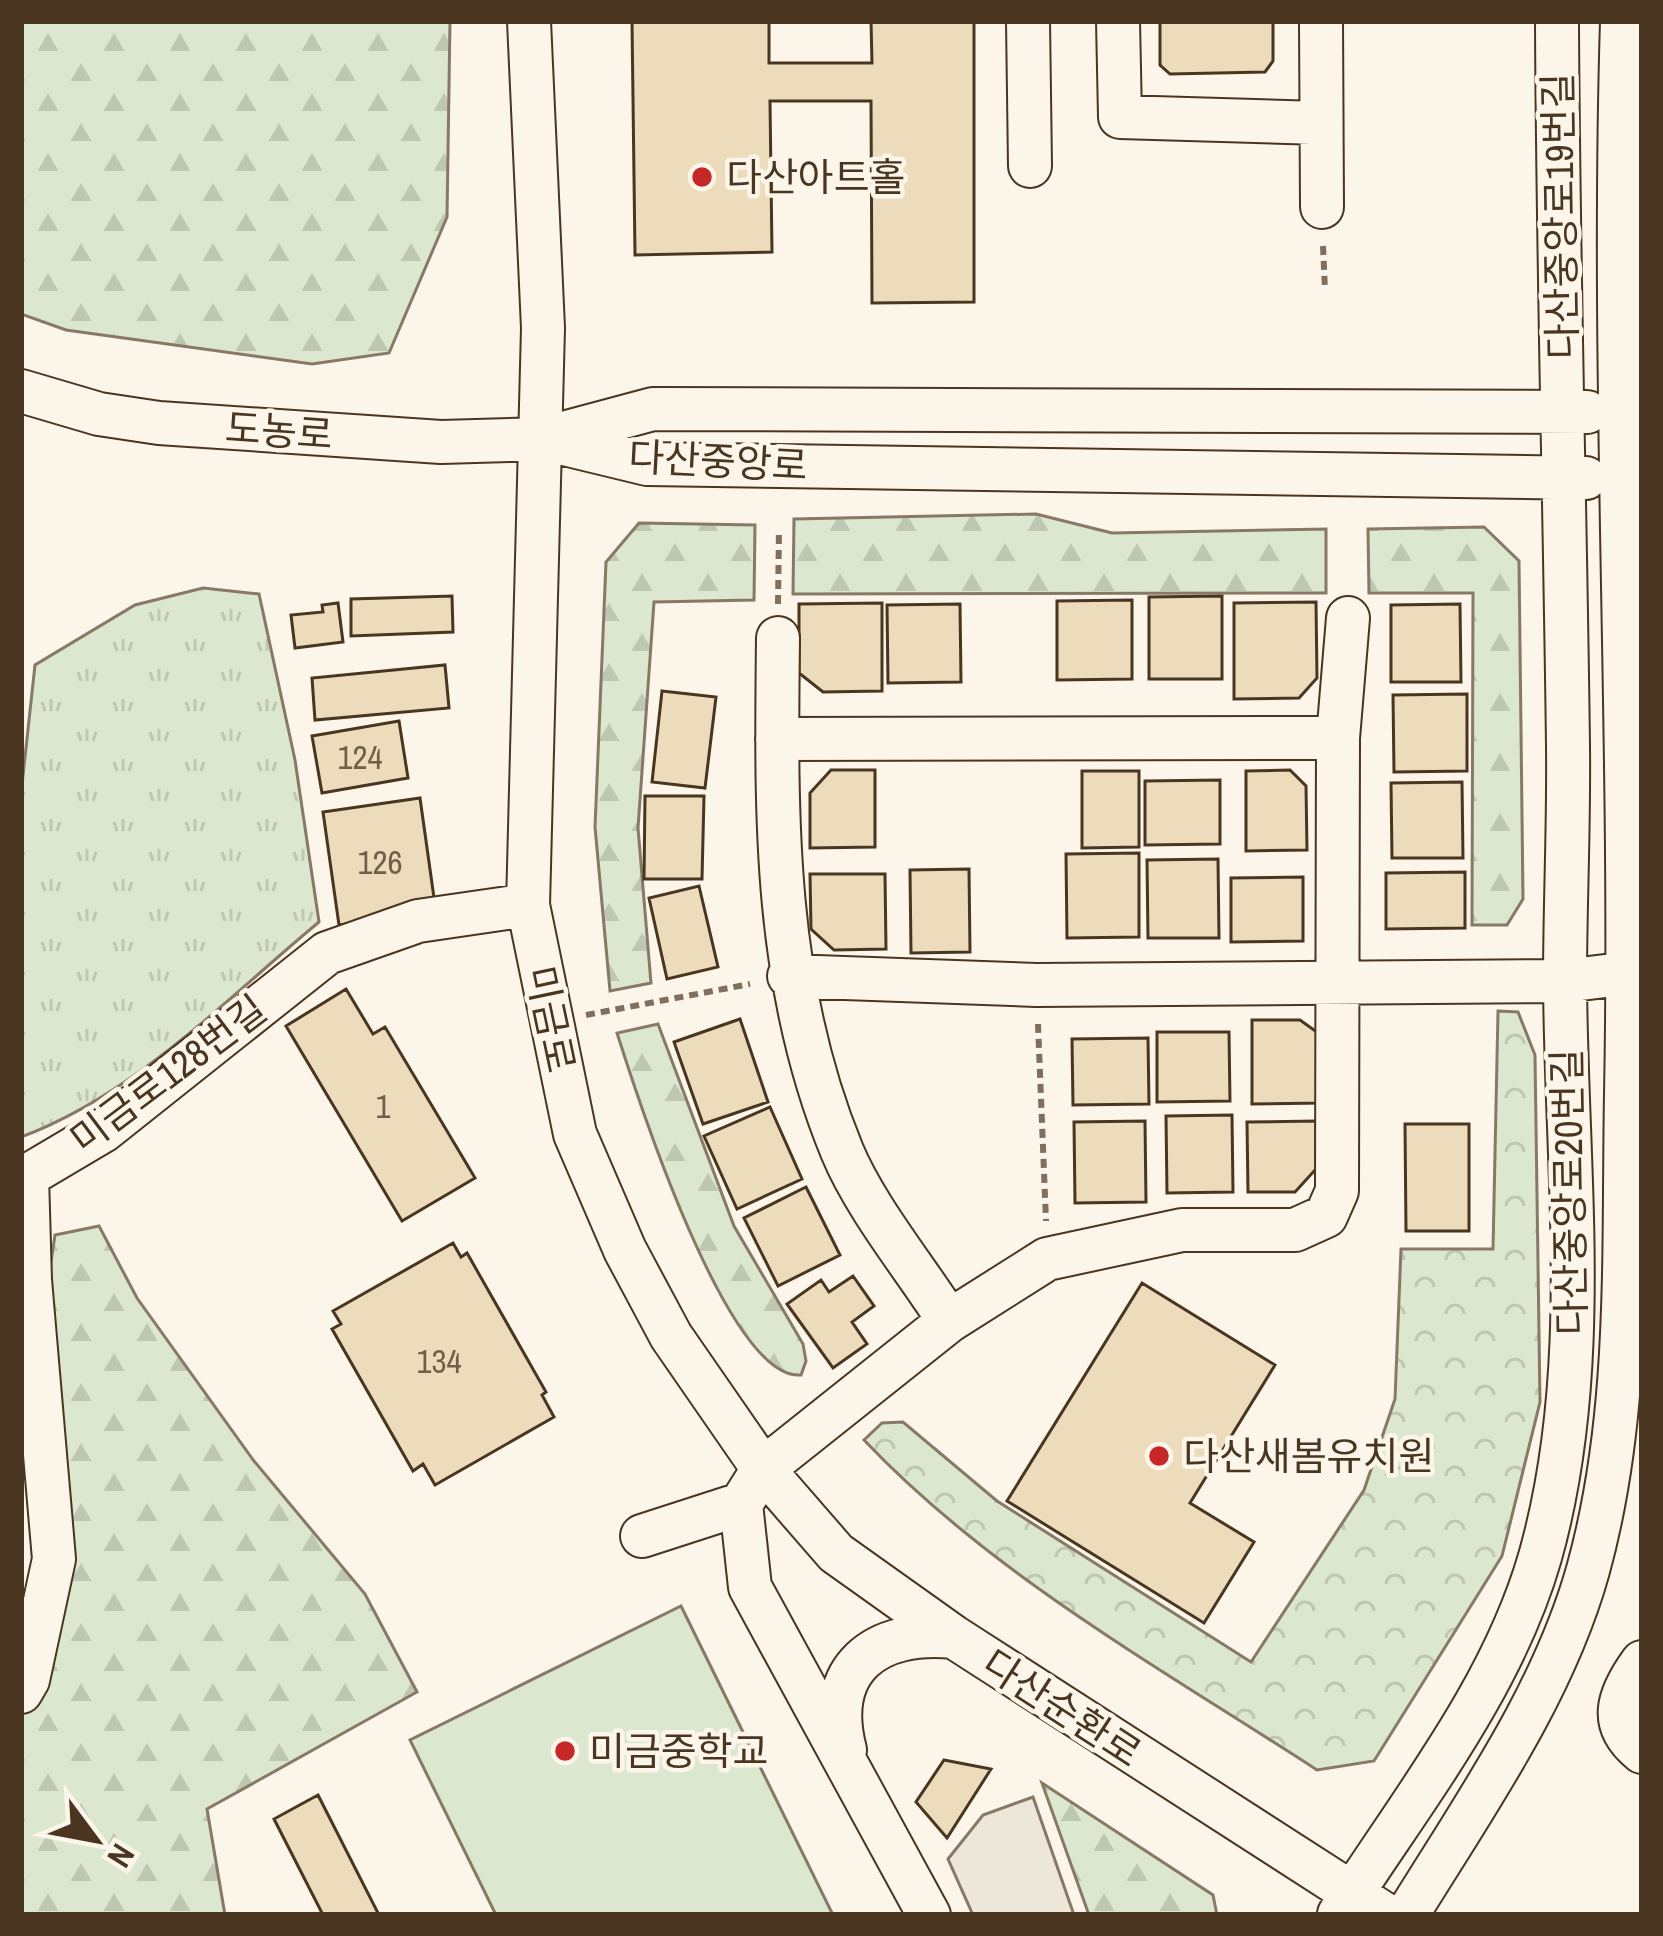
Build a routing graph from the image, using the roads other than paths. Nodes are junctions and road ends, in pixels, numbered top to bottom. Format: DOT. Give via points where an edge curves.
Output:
graph roads {
  1 [pos="529,21"];
  2 [pos="1028,21"];
  3 [pos="1118,21"];
  4 [pos="1321,21"];
  5 [pos="1557,21"];
  6 [pos="1622,21"];
  7 [pos="1320,123"];
  8 [pos="1030,166"];
  9 [pos="1322,207"];
  10 [pos="21,391"];
  11 [pos="1563,412"];
  12 [pos="1629,413"];
  13 [pos="541,439"];
  14 [pos="1630,476"];
  15 [pos="1562,480"];
  16 [pos="1348,618"];
  17 [pos="778,638"];
  18 [pos="1339,738"];
  19 [pos="777,739"];
  20 [pos="528,905"];
  21 [pos="1635,968"];
  22 [pos="789,976"];
  23 [pos="1339,978"];
  24 [pos="1565,981"];
  25 [pos="949,1321"];
  26 [pos="752,1487"];
  27 [pos="642,1536"];
  28 [pos="953,1637"];
  29 [pos="1642,1662"];
  30 [pos="21,1691"];
  31 [pos="1642,1752"];
  32 [pos="853,1780"];
  33 [pos="1359,1908"];
  34 [pos="929,1915"];
  35 [pos="1407,1915"];
  1 -- 13 [label="street, 미금로"];
  2 -- 8 [label="street"];
  3 -- 7 [label="street" via="1120,116"];
  4 -- 7 [label="street"];
  5 -- 11 [label="street, 다산중앙로19번길"];
  6 -- 12 [label="street, 다산중앙로19번길"];
  7 -- 9 [label="street"];
  10 -- 13 [label="street, 도농로" via="159,423 441,442"];
  11 -- 12 [label="street, 다산중앙로"];
  11 -- 13 [label="street, 다산중앙로" via="653,409"];
  11 -- 15 [label="street, 다산중앙로20번길"];
  12 -- 14 [label="street, 다산중앙로20번길"];
  13 -- 15 [label="street, 다산중앙로" via="647,464"];
  13 -- 20 [label="street, 미금로"];
  14 -- 15 [label="street, 다산중앙로"];
  14 -- 21 [label="street, 다산중앙로20번길"];
  15 -- 24 [label="street, 다산중앙로20번길"];
  16 -- 18 [label="street"];
  17 -- 19 [label="street"];
  18 -- 19 [label="street"];
  18 -- 23 [label="street"];
  19 -- 22 [label="street"];
  20 -- 26 [label="street, 미금로" via="575,1134 625,1250"];
  20 -- 30 [label="street, 미금로128번길" via="418,921 327,953 103,1131 27,1176 54,1559"];
  21 -- 24 [label="street"];
  21 -- 35 [label="street, 다산중앙로20번길" via="1622,1385 1592,1554 1568,1628 1507,1754"];
  22 -- 23 [label="street" via="1036,985"];
  22 -- 25 [label="street" via="843,1153"];
  23 -- 24 [label="street"];
  23 -- 25 [label="street" via="1337,1191 1326,1216 1295,1230 1182,1230 1048,1259"];
  24 -- 33 [label="street, 다산중앙로20번길" via="1573,1336 1568,1415 1540,1555 1519,1621"];
  25 -- 26 [label="street"];
  26 -- 27 [label="street"];
  26 -- 28 [label="street, 다산순환로"];
  26 -- 32 [label="street, 미금로" via="749,1587"];
  28 -- 32 [label="street" via="915,1633 890,1641 844,1683 837,1720"];
  28 -- 33 [label="street, 다산순환로"];
  29 -- 31 [label="street" via="1623,1688 1618,1714 1622,1736"];
  32 -- 34 [label="street, 미금로"];
}
